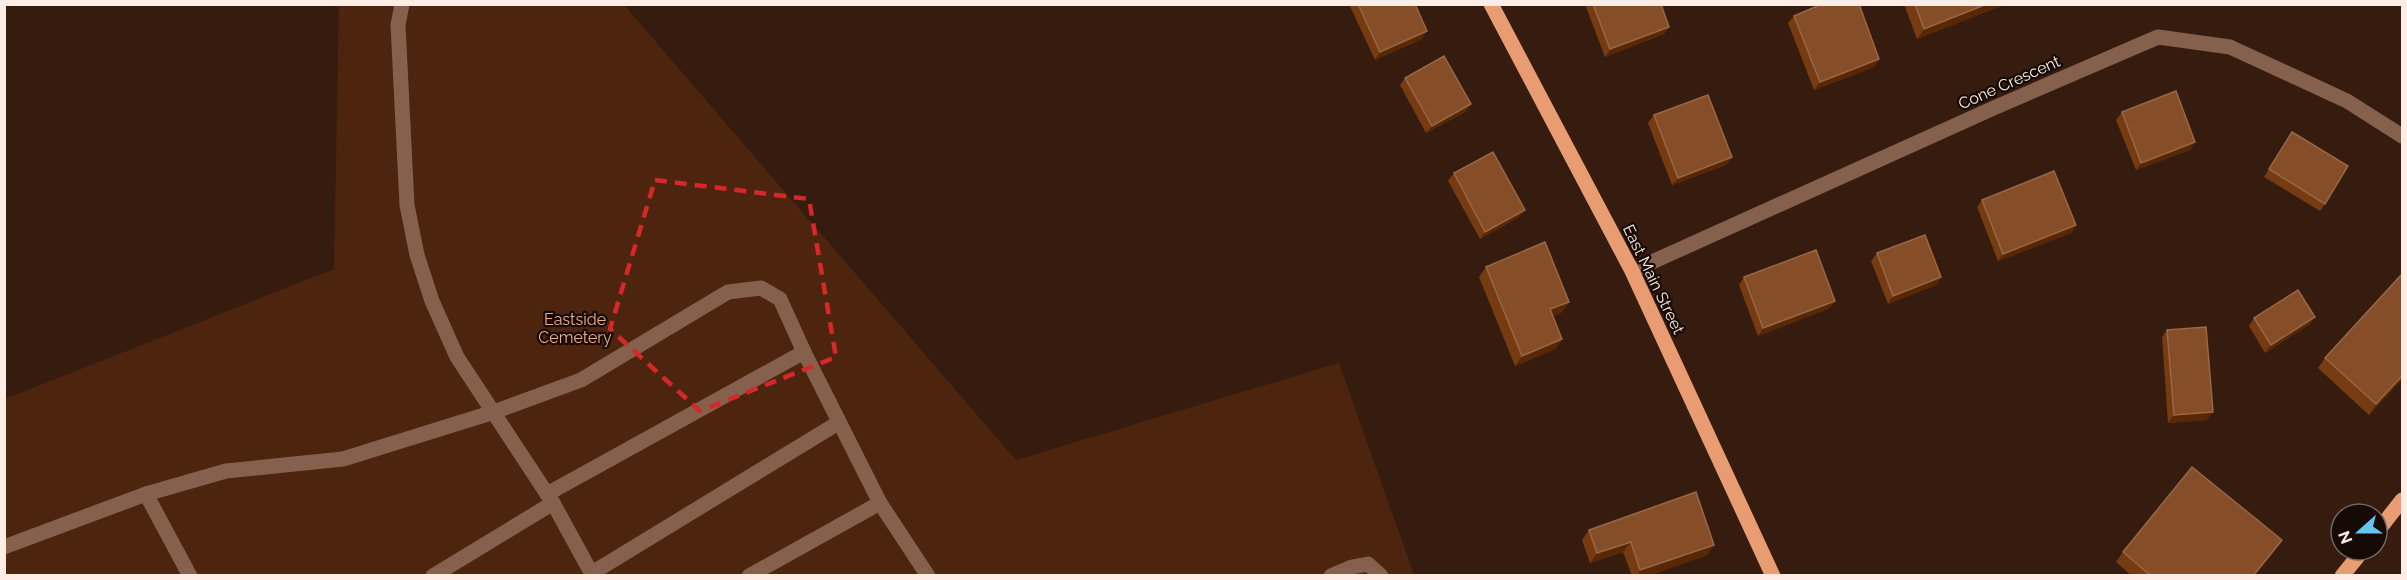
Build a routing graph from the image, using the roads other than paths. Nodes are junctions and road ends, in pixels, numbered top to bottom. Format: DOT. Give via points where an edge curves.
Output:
graph roads {
  1 [pos="402,4"];
  2 [pos="1491,4"];
  3 [pos="2403,136"];
  4 [pos="1632,271"];
  5 [pos="804,352"];
  6 [pos="494,412"];
  7 [pos="838,423"];
  8 [pos="146,494"];
  9 [pos="550,499"];
  10 [pos="2403,500"];
  11 [pos="880,503"];
  12 [pos="2389,517"];
  13 [pos="4,547"];
  14 [pos="2353,562"];
  15 [pos="592,574"];
  16 [pos="927,575"];
  17 [pos="190,576"];
  18 [pos="433,576"];
  19 [pos="749,576"];
  20 [pos="1331,576"];
  21 [pos="1382,576"];
  22 [pos="1773,576"];
  23 [pos="2342,576"];
  1 -- 6 [label="street" via="398,25 407,205 417,255 457,357"];
  2 -- 4 [label="main road, East Main Street"];
  3 -- 4 [label="street, Cone Crescent" via="2347,101 2230,47 2158,38"];
  4 -- 22 [label="main road, East Main Street"];
  5 -- 6 [label="street" via="780,299 761,288 728,292 581,380"];
  5 -- 7 [label="street"];
  5 -- 9 [label="street"];
  6 -- 8 [label="street" via="343,459 226,471"];
  6 -- 9 [label="street"];
  7 -- 11 [label="street"];
  7 -- 15 [label="street"];
  8 -- 13 [label="street"];
  8 -- 17 [label="street"];
  9 -- 15 [label="street"];
  9 -- 18 [label="street"];
  10 -- 12 [label="main road"];
  11 -- 16 [label="street"];
  11 -- 19 [label="street"];
  14 -- 23 [label="main road"];
  20 -- 21 [label="street" via="1368,564"];
}
